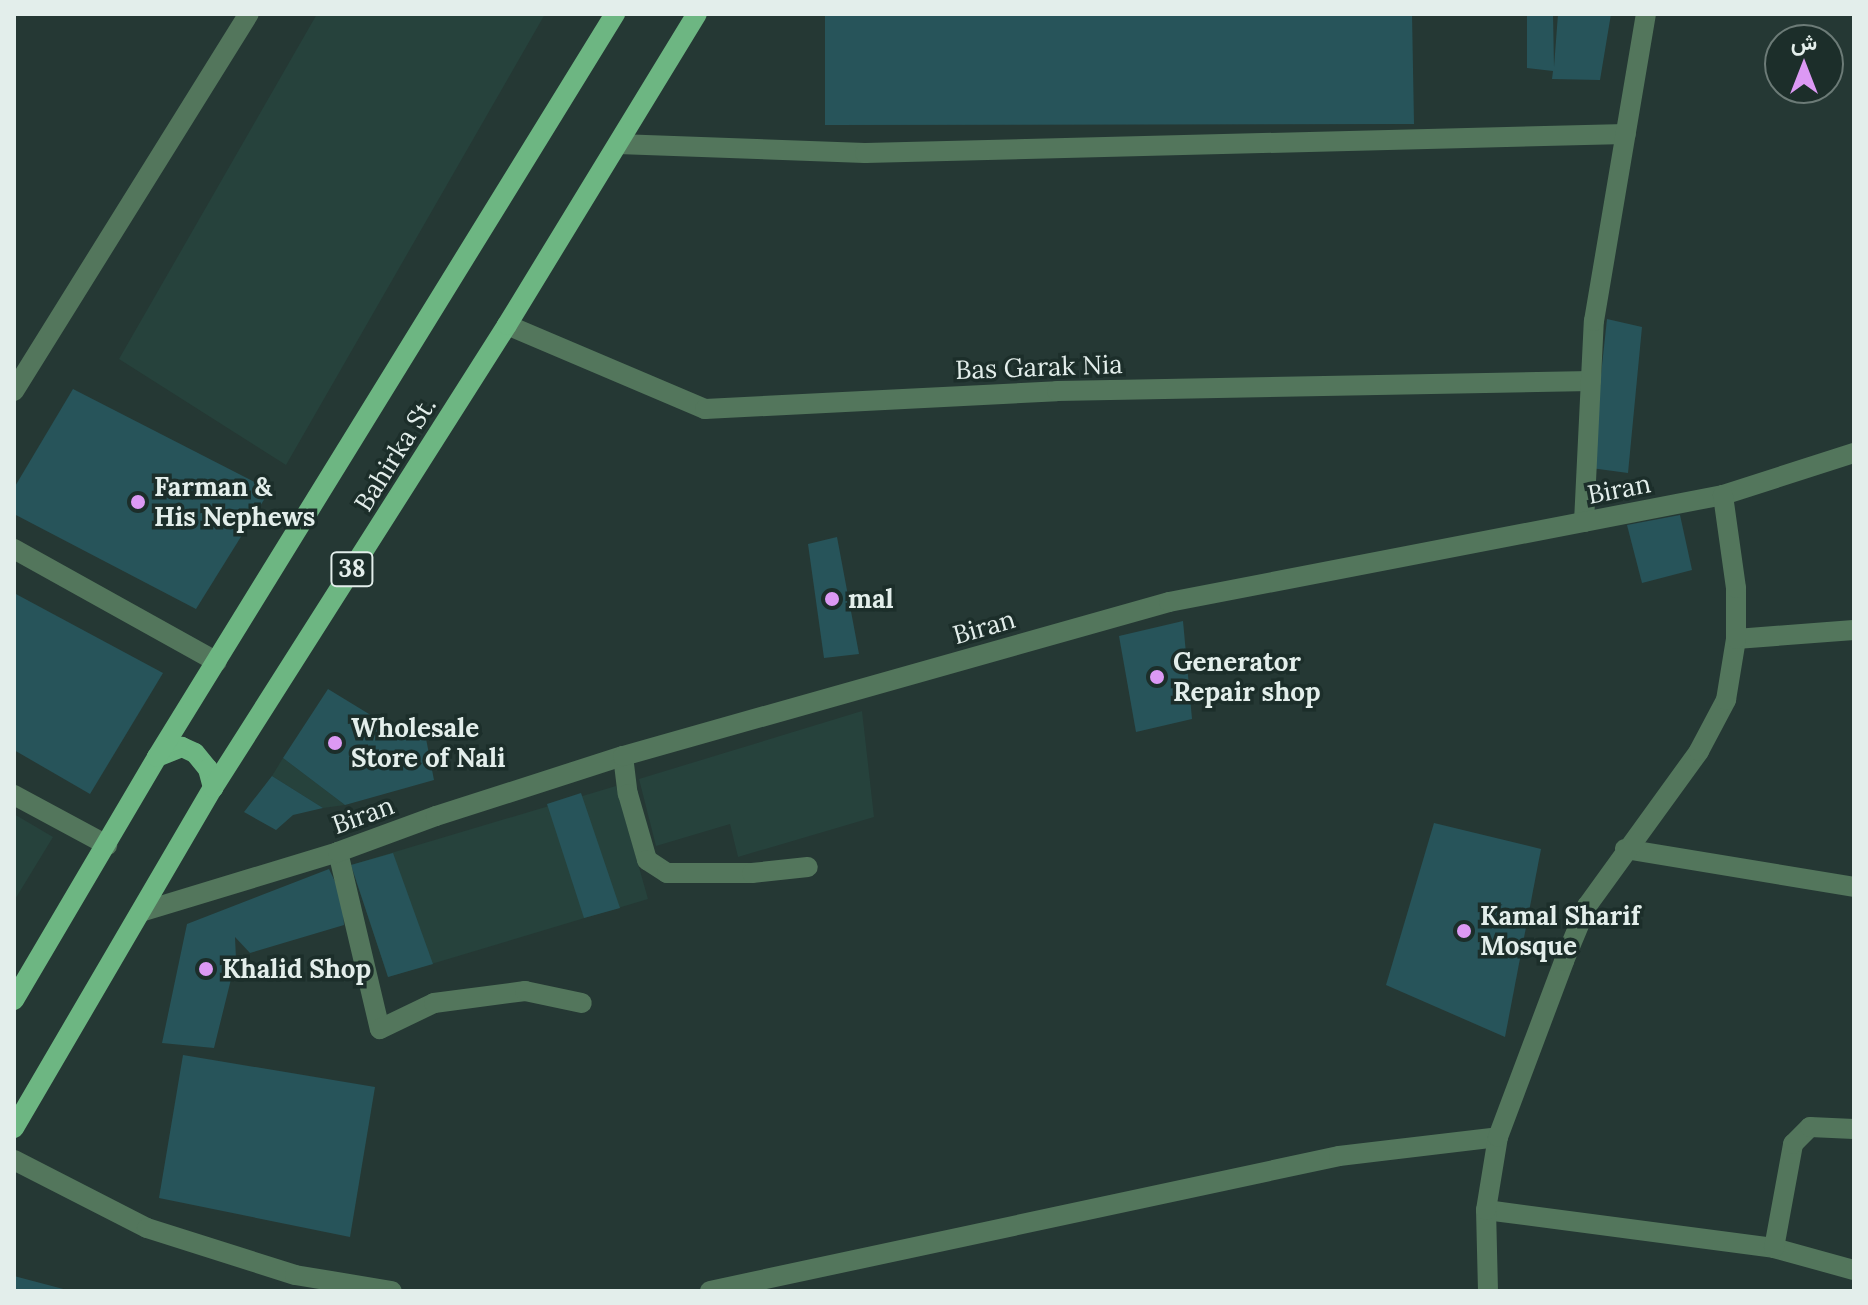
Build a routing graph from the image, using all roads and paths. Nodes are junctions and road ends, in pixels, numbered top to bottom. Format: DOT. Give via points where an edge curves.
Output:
graph roads {
  1 [pos="249,14"];
  2 [pos="615,14"];
  3 [pos="697,14"];
  4 [pos="1646,14"];
  5 [pos="1626,134"];
  6 [pos="618,144"];
  7 [pos="507,325"];
  8 [pos="20,370"];
  9 [pos="1591,381"];
  10 [pos="14,391"];
  11 [pos="1854,453"];
  12 [pos="1723,495"];
  13 [pos="1584,522"];
  14 [pos="14,549"];
  15 [pos="1854,630"];
  16 [pos="1736,639"];
  17 [pos="217,662"];
  18 [pos="623,756"];
  19 [pos="157,757"];
  20 [pos="213,788"];
  21 [pos="14,795"];
  22 [pos="107,845"];
  23 [pos="1625,849"];
  24 [pos="338,852"];
  25 [pos="808,867"];
  26 [pos="1854,887"];
  27 [pos="144,911"];
  28 [pos="14,1000"];
  29 [pos="582,1003"];
  30 [pos="14,1128"];
  31 [pos="1854,1129"];
  32 [pos="1498,1137"];
  33 [pos="14,1160"];
  34 [pos="1486,1210"];
  35 [pos="1774,1248"];
  36 [pos="1854,1270"];
  37 [pos="291,1283"];
  38 [pos="392,1291"];
  39 [pos="710,1291"];
  40 [pos="1488,1291"];
  1 -- 8 [label="street"];
  2 -- 17 [label="main road, Bahirka St. / 38"];
  3 -- 6 [label="main road, Bahirka St. / 38"];
  4 -- 5 [label="street"];
  5 -- 6 [label="street" via="865,153"];
  5 -- 9 [label="street" via="1594,321"];
  6 -- 7 [label="main road, Bahirka St. / 38"];
  7 -- 9 [label="street, Bas Garak Nia" via="705,409 1057,391"];
  7 -- 20 [label="main road, Bahirka St. / 38"];
  8 -- 10 [label="street"];
  9 -- 13 [label="street"];
  11 -- 12 [label="street, Biran"];
  12 -- 13 [label="street, Biran"];
  12 -- 16 [label="street" via="1736,588"];
  13 -- 18 [label="street, Biran" via="1169,602"];
  14 -- 17 [label="street"];
  15 -- 16 [label="street"];
  16 -- 23 [label="street" via="1726,700 1699,751"];
  17 -- 19 [label="main road, Bahirka St. / 38"];
  18 -- 24 [label="street, Biran"];
  18 -- 25 [label="street" via="647,860 667,873"];
  19 -- 20 [label="main road" via="182,747 195,753 208,769"];
  19 -- 22 [label="main road, Bahirka St. / 38"];
  20 -- 27 [label="main road, Bahirka St. / 38"];
  21 -- 22 [label="street"];
  22 -- 28 [label="main road, Bahirka St. / 38"];
  23 -- 26 [label="street"];
  23 -- 32 [label="street" via="1587,906"];
  24 -- 27 [label="street, Biran"];
  24 -- 29 [label="street" via="380,1029 434,1003 525,991"];
  27 -- 30 [label="main road, Bahirka St. / 38"];
  31 -- 35 [label="street" via="1810,1127 1793,1144"];
  32 -- 34 [label="street"];
  32 -- 39 [label="street" via="1339,1156"];
  33 -- 37 [label="street" via="147,1228"];
  34 -- 35 [label="street"];
  34 -- 40 [label="street"];
  35 -- 36 [label="street"];
  37 -- 38 [label="street"];
}
